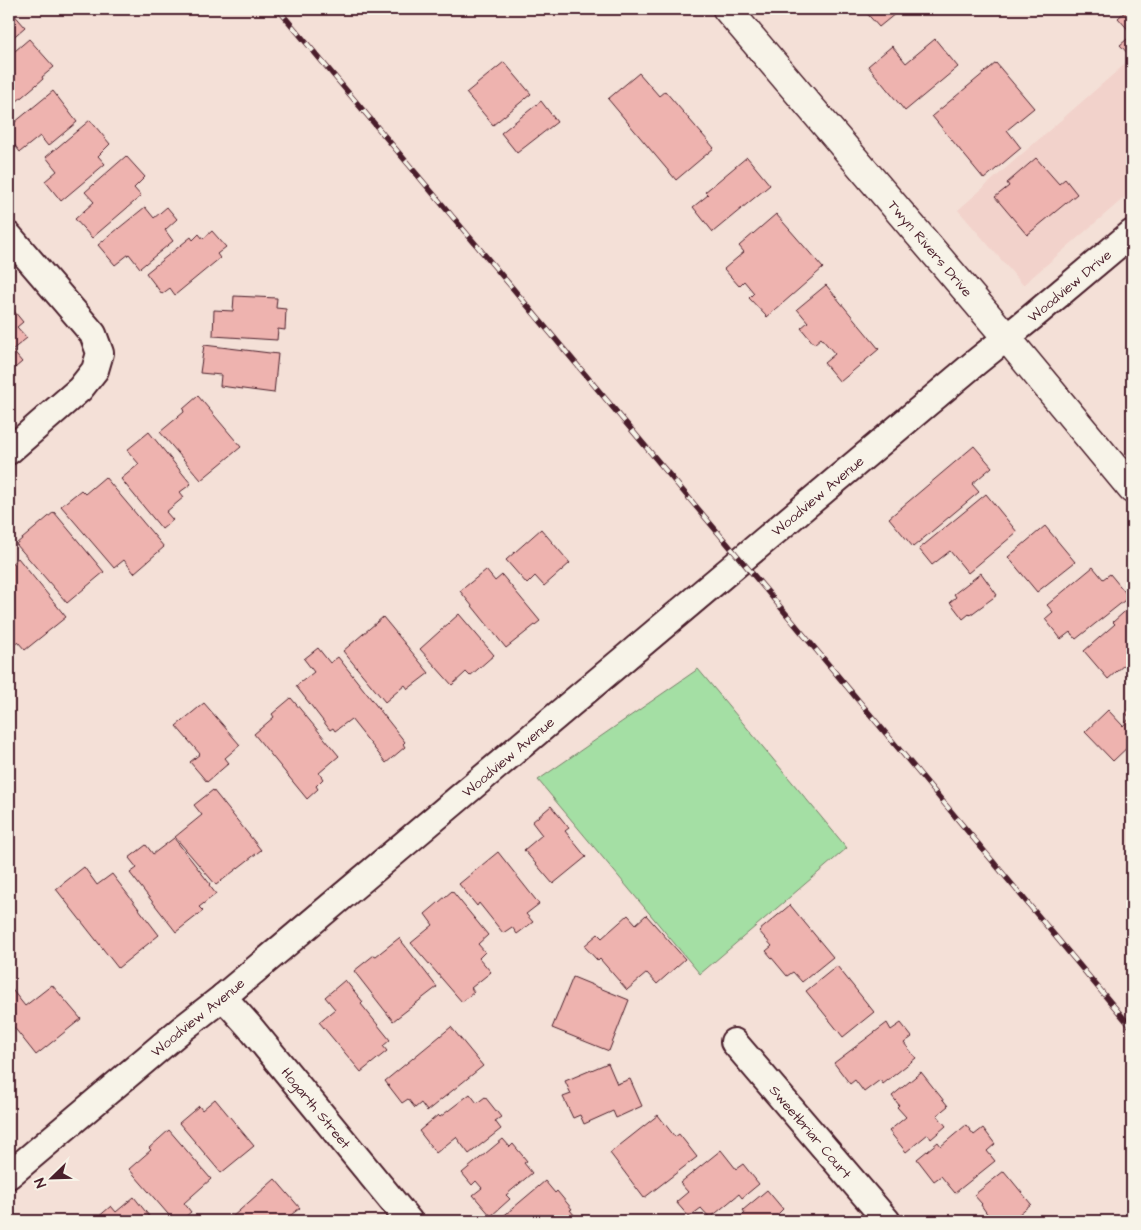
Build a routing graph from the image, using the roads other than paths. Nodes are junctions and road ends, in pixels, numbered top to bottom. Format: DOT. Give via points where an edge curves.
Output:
graph roads {
  1 [pos="727,9"];
  2 [pos="1132,233"];
  3 [pos="9,236"];
  4 [pos="1006,337"];
  5 [pos="9,451"];
  6 [pos="1132,489"];
  7 [pos="223,997"];
  8 [pos="734,1042"];
  9 [pos="9,1175"];
  10 [pos="409,1221"];
  11 [pos="887,1221"];
  1 -- 4 [label="street, Twyn Rivers Drive"];
  2 -- 4 [label="street, Woodview Drive"];
  3 -- 5 [label="street" via="93,334 100,353 95,370 80,390"];
  4 -- 6 [label="street, Twyn Rivers Drive"];
  4 -- 7 [label="street, Woodview Avenue"];
  7 -- 9 [label="street, Woodview Avenue"];
  7 -- 10 [label="street, Hogarth Street"];
  8 -- 11 [label="street, Sweetbriar Court"];
}
